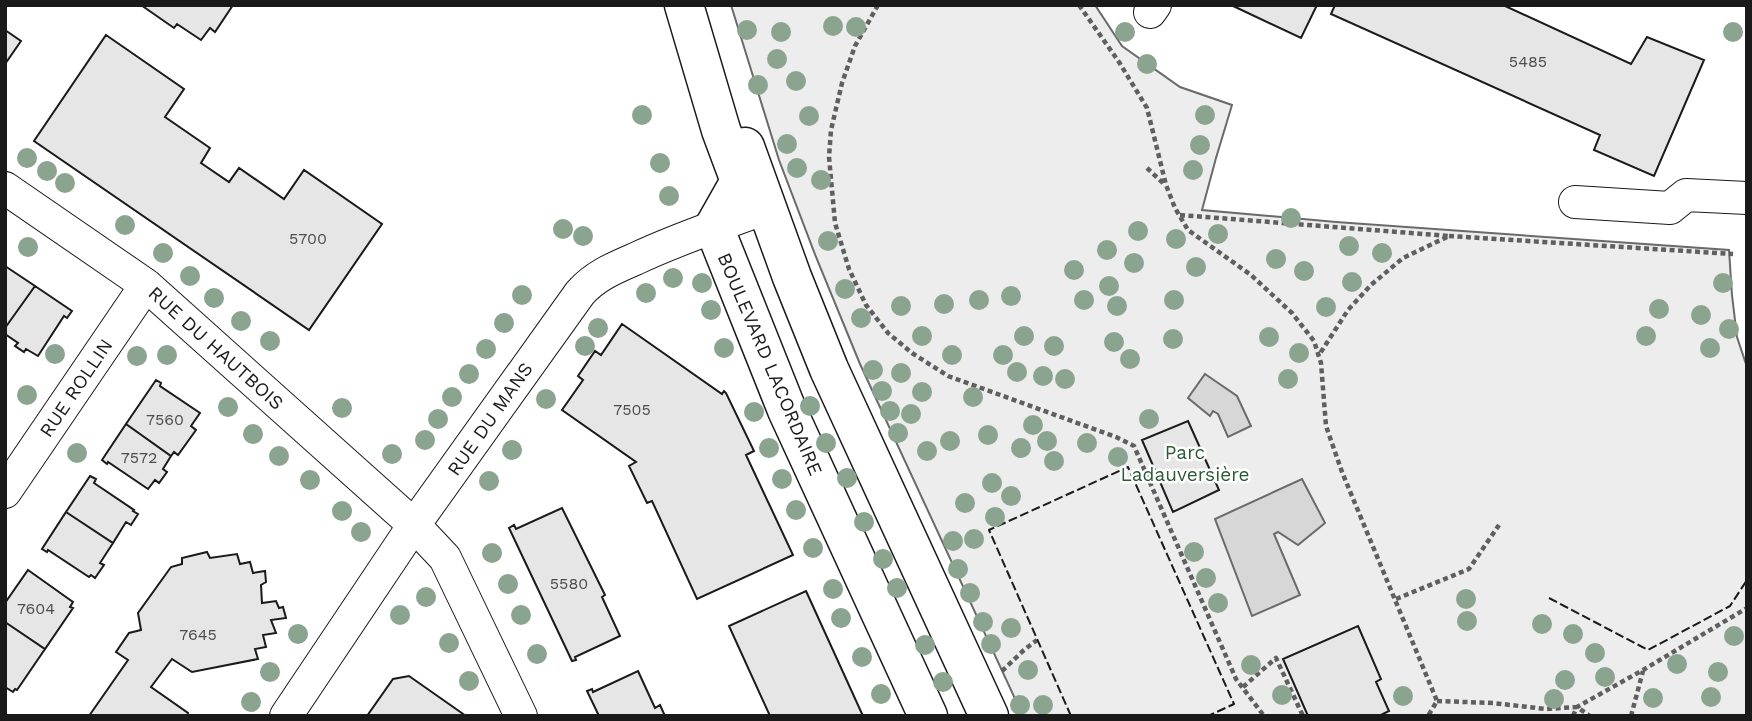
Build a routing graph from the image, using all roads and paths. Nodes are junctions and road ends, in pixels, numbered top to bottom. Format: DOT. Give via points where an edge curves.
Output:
graph roads {
  1 [pos="684,5"];
  2 [pos="701,5"];
  3 [pos="878,5"];
  4 [pos="1079,5"];
  5 [pos="1147,168"];
  6 [pos="1166,185"];
  7 [pos="5,188"];
  8 [pos="1747,198"];
  9 [pos="1574,202"];
  10 [pos="766,208"];
  11 [pos="1179,215"];
  12 [pos="714,227"];
  13 [pos="1449,236"];
  14 [pos="1732,254"];
  15 [pos="146,285"];
  16 [pos="1318,355"];
  17 [pos="1156,474"];
  18 [pos="1149,478"];
  19 [pos="5,492"];
  20 [pos="414,525"];
  21 [pos="1499,525"];
  22 [pos="1396,599"];
  23 [pos="1747,608"];
  24 [pos="1037,640"];
  25 [pos="1643,670"];
  26 [pos="999,674"];
  27 [pos="1243,687"];
  28 [pos="1437,701"];
  29 [pos="1577,707"];
  30 [pos="286,716"];
  31 [pos="521,716"];
  32 [pos="928,716"];
  33 [pos="989,716"];
  34 [pos="1264,716"];
  35 [pos="1303,716"];
  36 [pos="1428,716"];
  37 [pos="1573,716"];
  38 [pos="1590,716"];
  39 [pos="1631,716"];
  1 -- 12 [label="main road, BOULEVARD LACORDAIRE" via="740,181"];
  2 -- 10 [label="main road"];
  3 -- 18 [label="path" via="846,71 829,157 835,223 866,305 888,333 948,376 1134,446"];
  4 -- 6 [label="path" via="1147,108"];
  5 -- 6 [label="path"];
  6 -- 11 [label="path"];
  7 -- 15 [label="street, RUE DU HAUTBOIS"];
  8 -- 9 [label="street" via="1686,195 1670,208"];
  10 -- 12 [label="street, RUE DU MANS"];
  10 -- 33 [label="main road" via="834,380"];
  11 -- 13 [label="path"];
  11 -- 16 [label="path" via="1188,230 1251,275 1292,313 1314,341"];
  12 -- 20 [label="street, RUE DU MANS" via="655,249 589,283"];
  12 -- 32 [label="main road, BOULEVARD LACORDAIRE" via="786,410"];
  13 -- 14 [label="path"];
  13 -- 16 [label="path" via="1402,258 1371,285"];
  15 -- 19 [label="street, RUE ROLLIN"];
  15 -- 20 [label="street, RUE DU HAUTBOIS"];
  16 -- 22 [label="path" via="1326,426"];
  17 -- 18 [label="path"];
  18 -- 27 [label="path"];
  20 -- 30 [label="street, RUE DU MANS"];
  20 -- 31 [label="street, RUE DU HAUTBOIS" via="445,558"];
  21 -- 22 [label="path" via="1469,569"];
  22 -- 28 [label="path"];
  23 -- 25 [label="path"];
  24 -- 26 [label="path"];
  25 -- 29 [label="path"];
  25 -- 39 [label="path"];
  27 -- 34 [label="path"];
  27 -- 35 [label="path" via="1276,658"];
  28 -- 29 [label="path"];
  28 -- 36 [label="path"];
  29 -- 37 [label="path"];
  29 -- 38 [label="path"];
}
